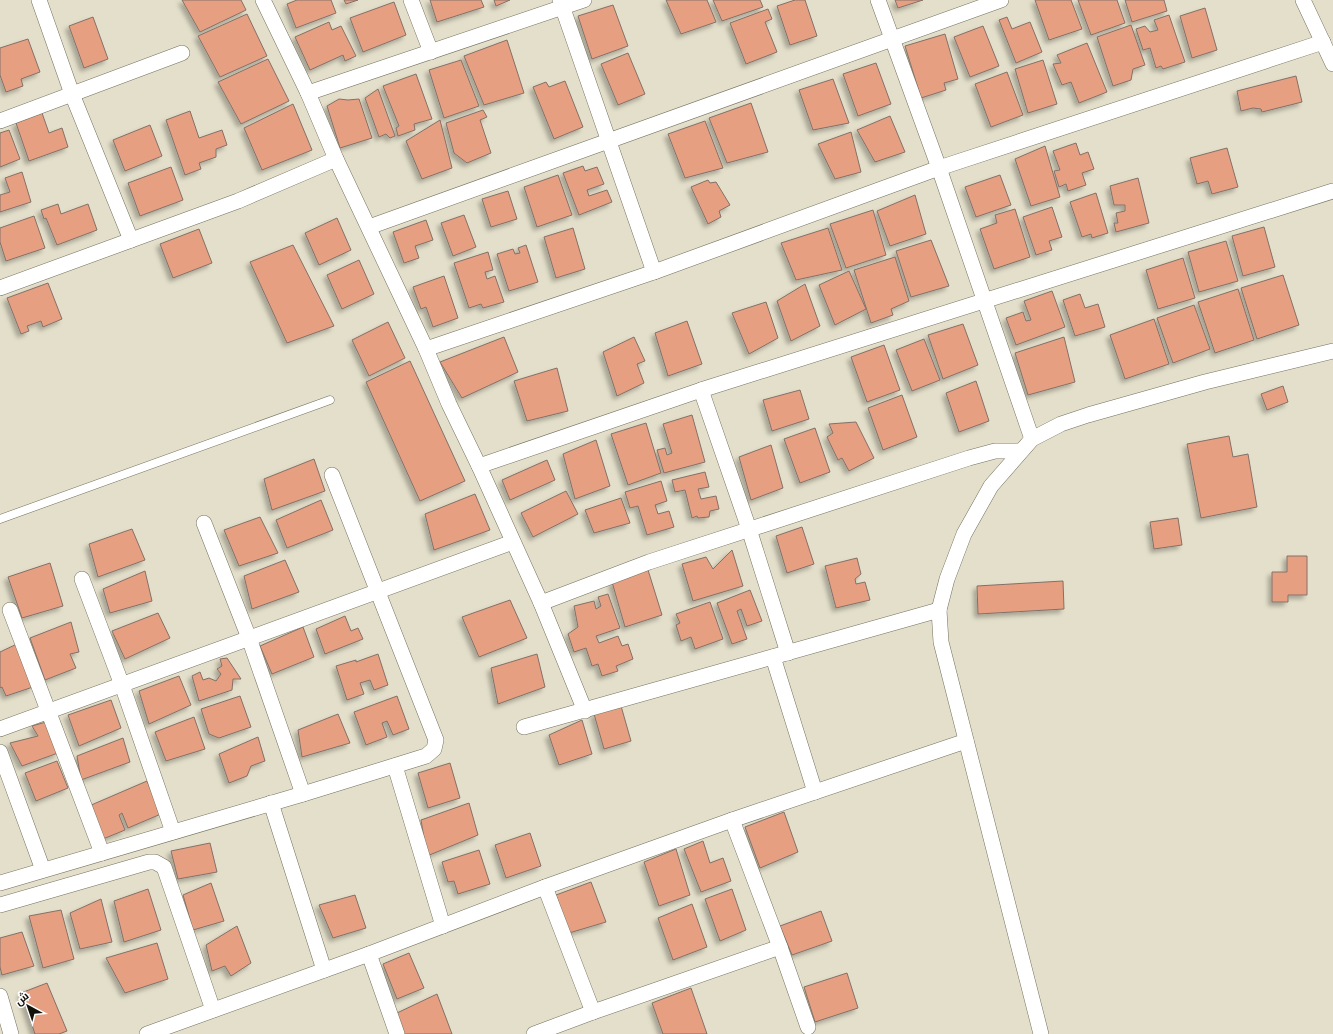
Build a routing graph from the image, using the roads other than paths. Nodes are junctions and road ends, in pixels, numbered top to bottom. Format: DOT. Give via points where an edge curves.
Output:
graph roads {
  1 [pos="39,0"];
  2 [pos="263,0"];
  3 [pos="411,0"];
  4 [pos="584,0"];
  5 [pos="878,0"];
  6 [pos="1001,0"];
  7 [pos="1303,0"];
  8 [pos="562,4"];
  9 [pos="892,40"];
  10 [pos="1323,42"];
  11 [pos="430,52"];
  12 [pos="182,53"];
  13 [pos="1333,64"];
  14 [pos="308,93"];
  15 [pos="72,94"];
  16 [pos="0,121"];
  17 [pos="609,141"];
  18 [pos="336,160"];
  19 [pos="939,168"];
  20 [pos="1333,191"];
  21 [pos="369,227"];
  22 [pos="131,240"];
  23 [pos="654,272"];
  24 [pos="0,288"];
  25 [pos="986,300"];
  26 [pos="426,349"];
  27 [pos="1333,352"];
  28 [pos="701,390"];
  29 [pos="330,400"];
  30 [pos="1032,439"];
  31 [pos="1021,452"];
  32 [pos="479,466"];
  33 [pos="332,475"];
  34 [pos="0,519"];
  35 [pos="204,523"];
  36 [pos="749,529"];
  37 [pos="513,542"];
  38 [pos="82,579"];
  39 [pos="378,591"];
  40 [pos="541,602"];
  41 [pos="10,610"];
  42 [pos="939,610"];
  43 [pos="249,638"];
  44 [pos="781,656"];
  45 [pos="122,685"];
  46 [pos="50,711"];
  47 [pos="584,711"];
  48 [pos="524,727"];
  49 [pos="0,729"];
  50 [pos="966,741"];
  51 [pos="0,752"];
  52 [pos="395,766"];
  53 [pos="815,792"];
  54 [pos="303,794"];
  55 [pos="271,803"];
  56 [pos="732,820"];
  57 [pos="173,832"];
  58 [pos="102,853"];
  59 [pos="43,870"];
  60 [pos="0,883"];
  61 [pos="545,887"];
  62 [pos="0,905"];
  63 [pos="443,926"];
  64 [pos="780,947"];
  65 [pos="369,954"];
  66 [pos="324,970"];
  67 [pos="0,996"];
  68 [pos="213,1010"];
  69 [pos="593,1012"];
  70 [pos="808,1027"];
  71 [pos="11,1034"];
  72 [pos="147,1034"];
  73 [pos="397,1034"];
  74 [pos="534,1034"];
  75 [pos="1041,1034"];
  1 -- 15 [label="street"];
  2 -- 14 [label="street"];
  3 -- 11 [label="street"];
  4 -- 8 [label="street"];
  5 -- 9 [label="street"];
  6 -- 9 [label="street"];
  7 -- 10 [label="street"];
  8 -- 11 [label="street"];
  8 -- 17 [label="street"];
  9 -- 17 [label="street"];
  9 -- 19 [label="street"];
  10 -- 13 [label="street"];
  10 -- 19 [label="street"];
  11 -- 14 [label="street"];
  12 -- 15 [label="street"];
  14 -- 18 [label="street"];
  15 -- 16 [label="street"];
  15 -- 22 [label="street"];
  17 -- 21 [label="street"];
  17 -- 23 [label="street"];
  18 -- 21 [label="street"];
  18 -- 22 [label="street" via="238,201"];
  19 -- 23 [label="street"];
  19 -- 25 [label="street"];
  20 -- 25 [label="street"];
  21 -- 26 [label="street"];
  22 -- 24 [label="street"];
  23 -- 26 [label="street"];
  25 -- 28 [label="street"];
  25 -- 30 [label="street"];
  26 -- 32 [label="street"];
  27 -- 30 [label="street" via="1205,382 1061,424"];
  28 -- 32 [label="street"];
  28 -- 36 [label="street"];
  29 -- 34 [label="lane"];
  30 -- 31 [label="street"];
  31 -- 36 [label="street" via="995,451 969,458"];
  31 -- 42 [label="street" via="991,486 964,534 947,579"];
  32 -- 37 [label="street"];
  33 -- 39 [label="street"];
  35 -- 43 [label="street"];
  36 -- 40 [label="street" via="648,562"];
  36 -- 44 [label="street"];
  37 -- 39 [label="street"];
  37 -- 40 [label="street"];
  38 -- 45 [label="street"];
  39 -- 43 [label="street"];
  39 -- 52 [label="street" via="436,740 434,749 426,756"];
  40 -- 47 [label="street"];
  41 -- 46 [label="street"];
  42 -- 44 [label="street"];
  42 -- 50 [label="street" via="941,642"];
  43 -- 45 [label="street"];
  43 -- 54 [label="street"];
  44 -- 47 [label="street"];
  44 -- 53 [label="street"];
  45 -- 46 [label="street"];
  45 -- 57 [label="street"];
  46 -- 49 [label="street"];
  46 -- 58 [label="street"];
  47 -- 48 [label="street"];
  50 -- 53 [label="street"];
  50 -- 75 [label="street"];
  51 -- 59 [label="street"];
  52 -- 54 [label="street"];
  52 -- 63 [label="street"];
  53 -- 56 [label="street"];
  54 -- 55 [label="street"];
  55 -- 57 [label="street"];
  55 -- 66 [label="street"];
  56 -- 61 [label="street"];
  56 -- 64 [label="street"];
  57 -- 58 [label="street"];
  58 -- 59 [label="street"];
  59 -- 60 [label="street"];
  61 -- 63 [label="street"];
  61 -- 69 [label="street"];
  62 -- 68 [label="street" via="149,862 164,866"];
  63 -- 65 [label="street"];
  64 -- 69 [label="street"];
  64 -- 70 [label="street"];
  65 -- 66 [label="street"];
  65 -- 73 [label="street"];
  66 -- 68 [label="street"];
  67 -- 71 [label="street"];
  68 -- 72 [label="street"];
  69 -- 74 [label="street"];
}
